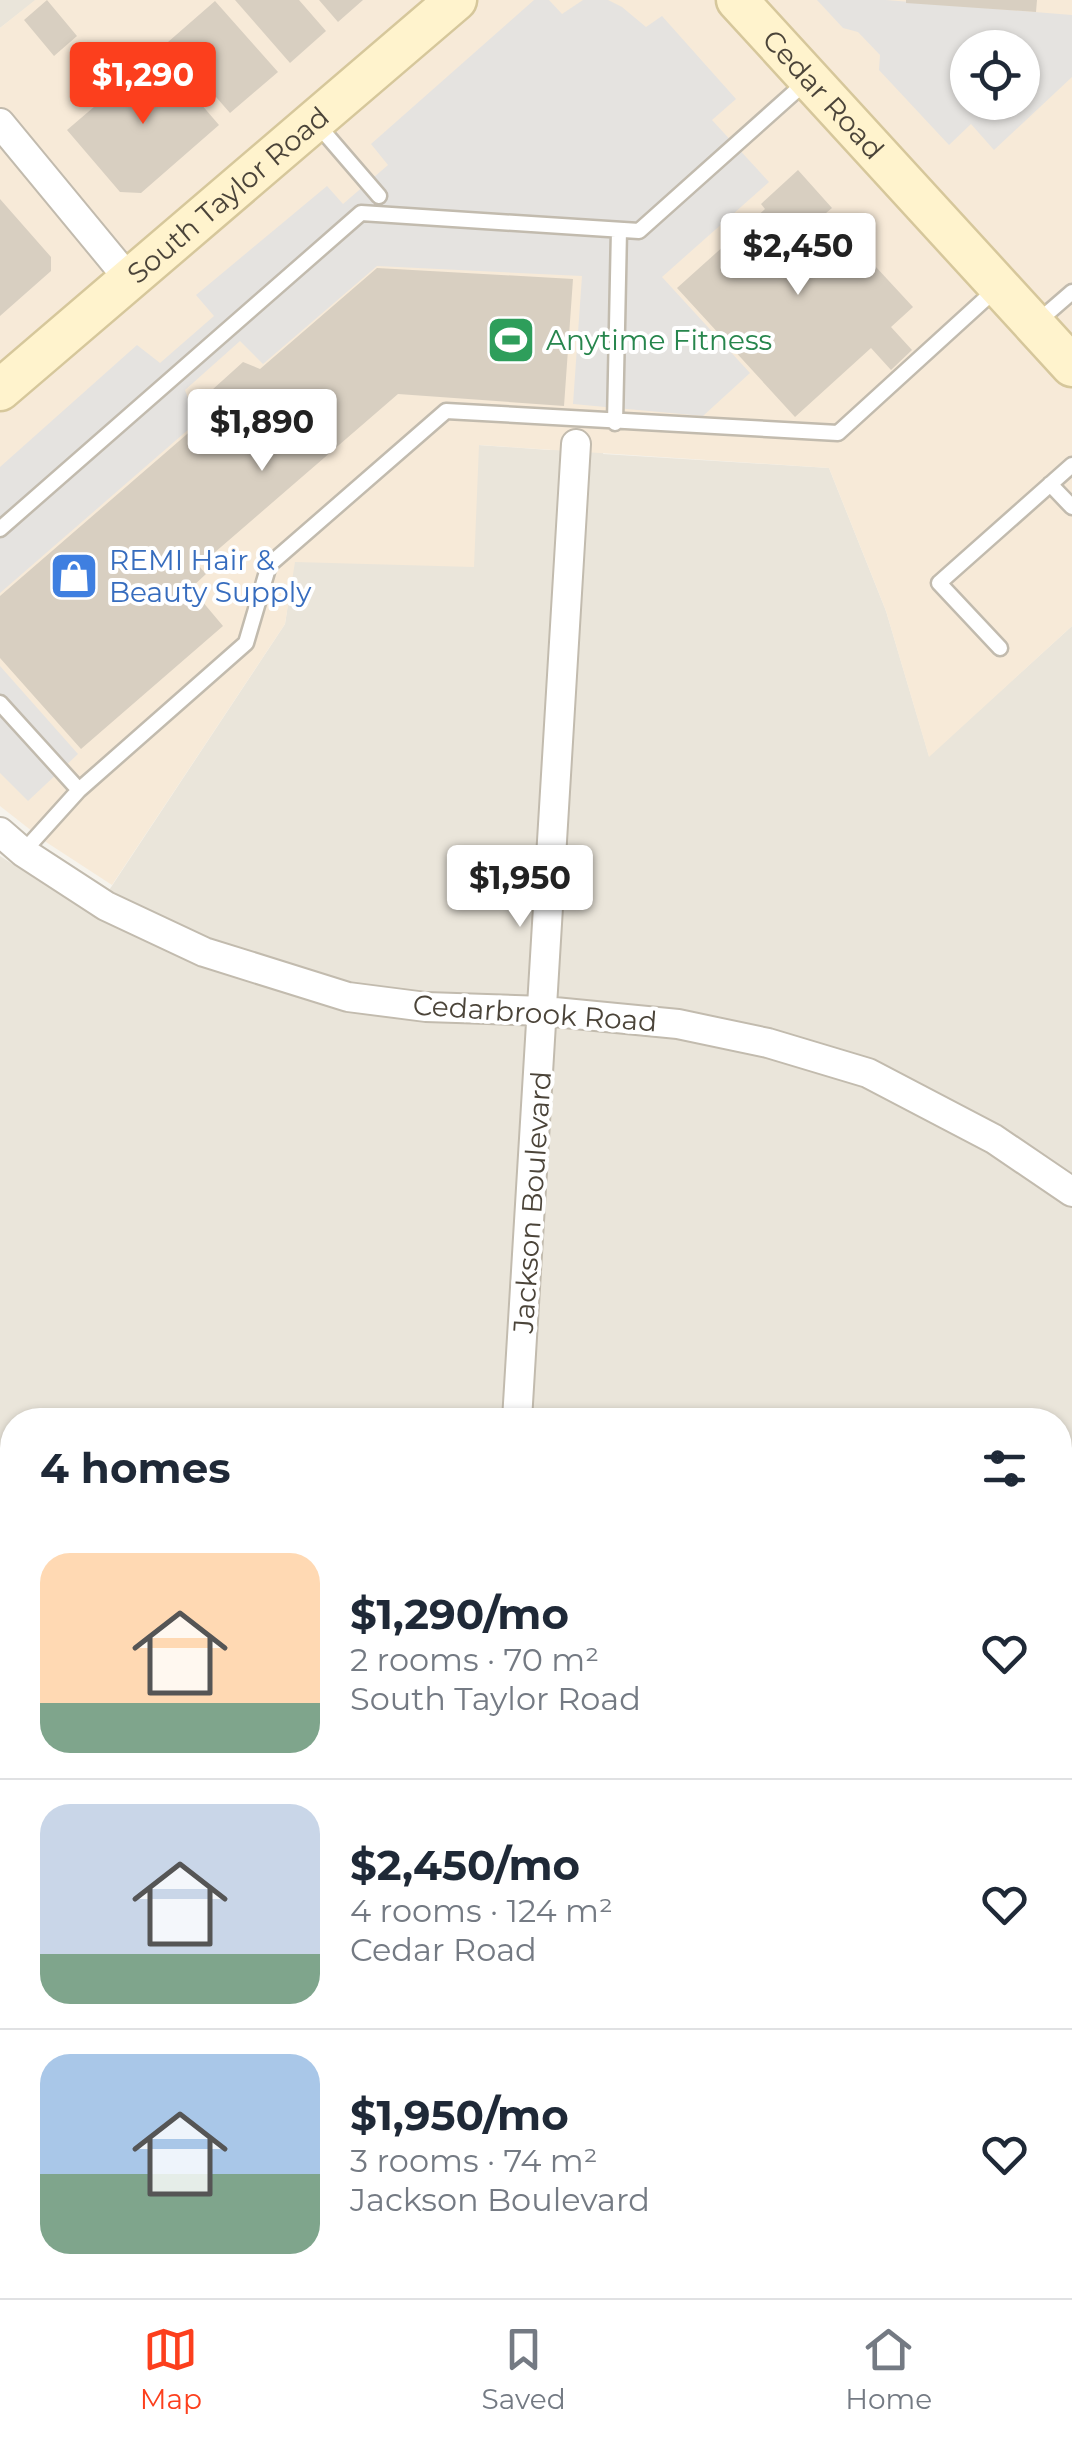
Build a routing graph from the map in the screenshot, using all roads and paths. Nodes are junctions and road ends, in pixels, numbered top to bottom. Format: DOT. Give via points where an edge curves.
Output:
graph roads {
  1 [pos="456,0"];
  2 [pos="737,0"];
  3 [pos="809,79"];
  4 [pos="313,120"];
  5 [pos="0,123"];
  6 [pos="379,196"];
  7 [pos="618,230"];
  8 [pos="128,278"];
  9 [pos="999,286"];
  10 [pos="1072,292"];
  11 [pos="1035,325"];
  12 [pos="1072,366"];
  13 [pos="0,390"];
  14 [pos="616,422"];
  15 [pos="576,444"];
  16 [pos="1072,465"];
  17 [pos="1050,484"];
  18 [pos="1072,507"];
  19 [pos="0,529"];
  20 [pos="1000,648"];
  21 [pos="0,703"];
  22 [pos="80,790"];
  23 [pos="0,832"];
  24 [pos="23,852"];
  25 [pos="544,1011"];
  26 [pos="1072,1192"];
  27 [pos="518,1408"];
  1 -- 4 [label="main road, South Taylor Road"];
  2 -- 3 [label="main road, Cedar Road"];
  3 -- 7 [label="lane" via="639,232"];
  3 -- 9 [label="main road, Cedar Road"];
  4 -- 6 [label="lane"];
  4 -- 8 [label="main road, South Taylor Road"];
  5 -- 8 [label="street"];
  7 -- 14 [label="lane"];
  7 -- 19 [label="lane" via="361,213"];
  8 -- 13 [label="main road, South Taylor Road"];
  9 -- 11 [label="main road, Cedar Road"];
  9 -- 14 [label="lane" via="838,433"];
  10 -- 11 [label="lane"];
  11 -- 12 [label="main road, Cedar Road"];
  14 -- 22 [label="lane" via="446,411 269,565 246,643"];
  15 -- 25 [label="street, Jackson Boulevard"];
  16 -- 17 [label="lane"];
  17 -- 18 [label="lane"];
  17 -- 20 [label="lane" via="940,583"];
  21 -- 22 [label="lane"];
  22 -- 24 [label="lane"];
  23 -- 24 [label="street, Cedarbrook Road"];
  24 -- 25 [label="street, Cedarbrook Road" via="106,906 204,952 348,997"];
  25 -- 26 [label="street, Cedarbrook Road" via="678,1024 868,1073 994,1138"];
  25 -- 27 [label="street, Jackson Boulevard"];
}
